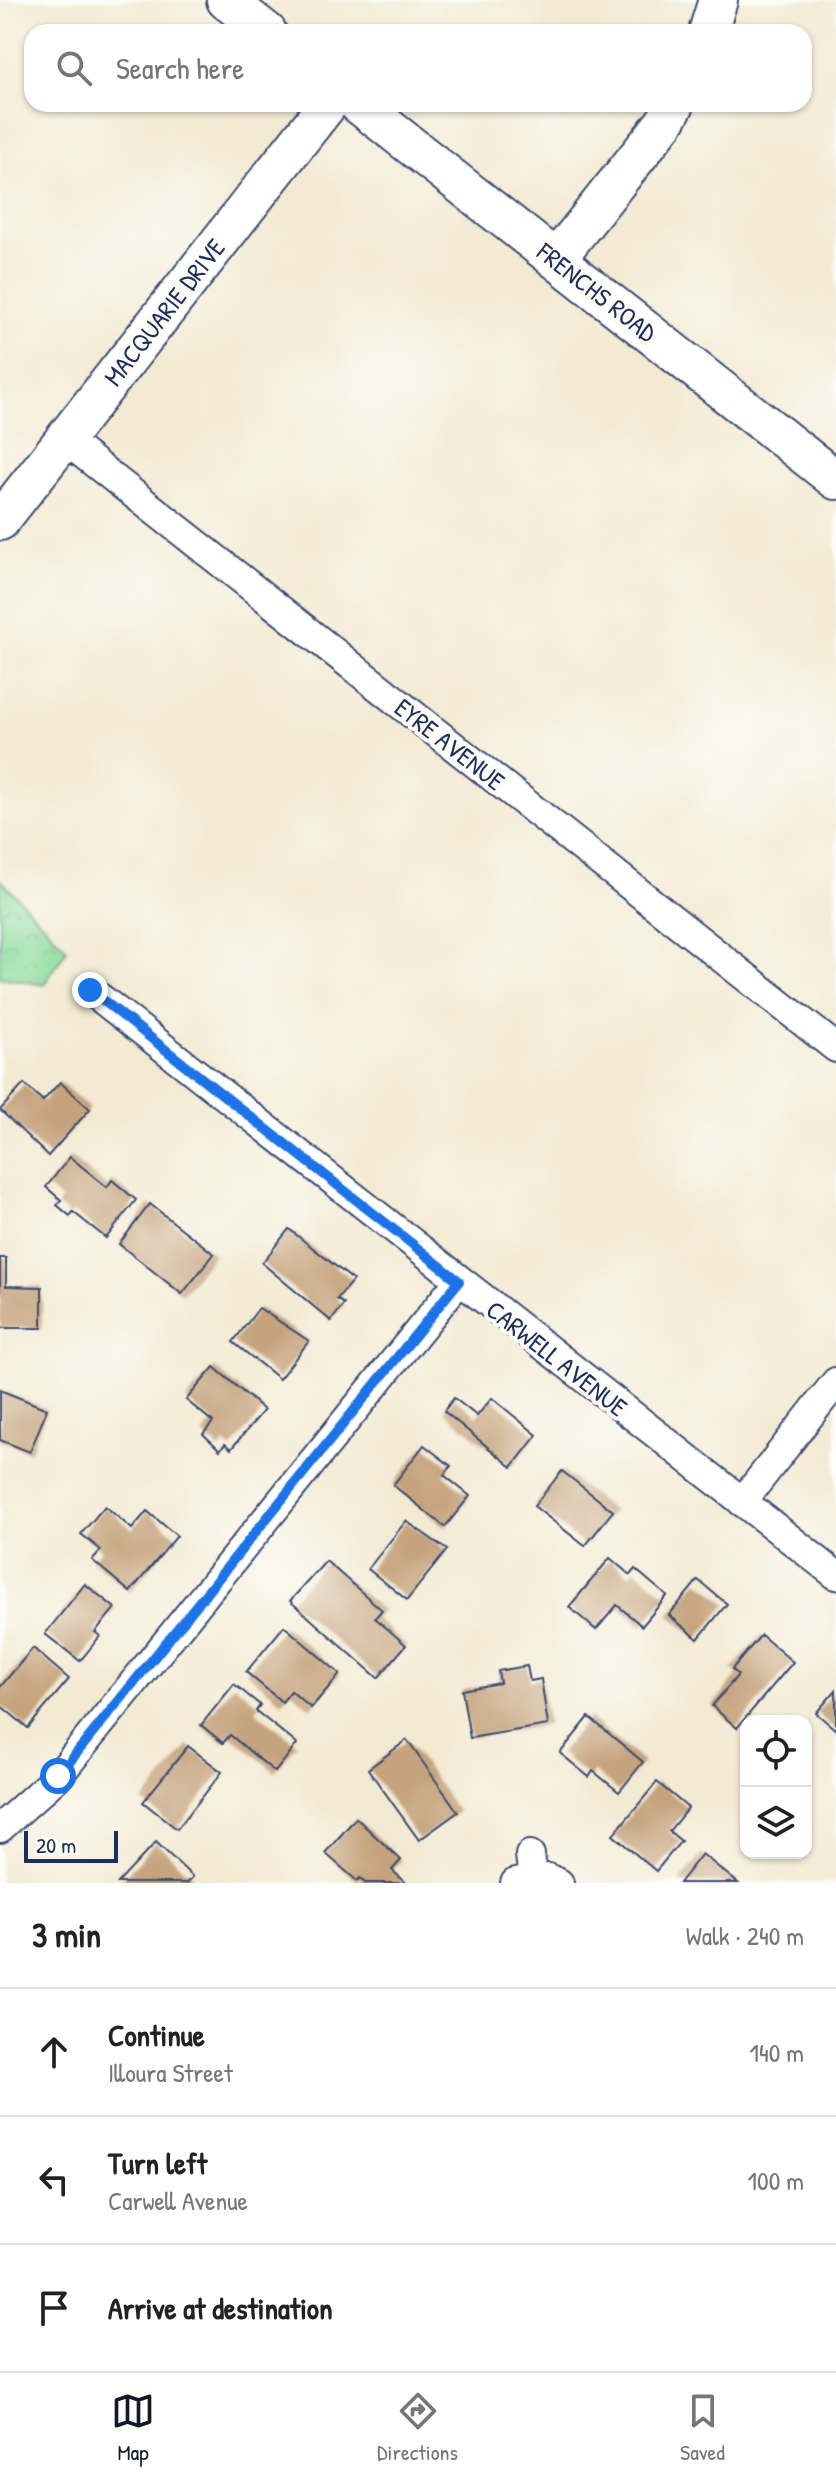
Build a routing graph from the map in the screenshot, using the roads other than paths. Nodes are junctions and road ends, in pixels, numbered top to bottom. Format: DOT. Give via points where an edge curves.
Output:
graph roads {
  1 [pos="226,0"];
  2 [pos="718,0"];
  3 [pos="257,24"];
  4 [pos="710,24"];
  5 [pos="322,112"];
  6 [pos="368,112"];
  7 [pos="671,112"];
  8 [pos="556,259"];
  9 [pos="64,439"];
  10 [pos="836,480"];
  11 [pos="0,521"];
  12 [pos="90,990"];
  13 [pos="836,1048"];
  14 [pos="459,1281"];
  15 [pos="836,1382"];
  16 [pos="742,1502"];
  17 [pos="836,1575"];
  18 [pos="0,1828"];
  1 -- 3 [label="street"];
  2 -- 4 [label="street"];
  5 -- 9 [label="street, MACQUARIE DRIVE"];
  6 -- 8 [label="street, FRENCHS ROAD"];
  7 -- 8 [label="street"];
  8 -- 10 [label="street, FRENCHS ROAD"];
  9 -- 11 [label="street, MACQUARIE DRIVE"];
  9 -- 13 [label="street, EYRE AVENUE"];
  12 -- 14 [label="street, CARWELL AVENUE"];
  14 -- 16 [label="street, CARWELL AVENUE"];
  14 -- 18 [label="street" via="58,1776"];
  15 -- 16 [label="street"];
  16 -- 17 [label="street, CARWELL AVENUE"];
}
